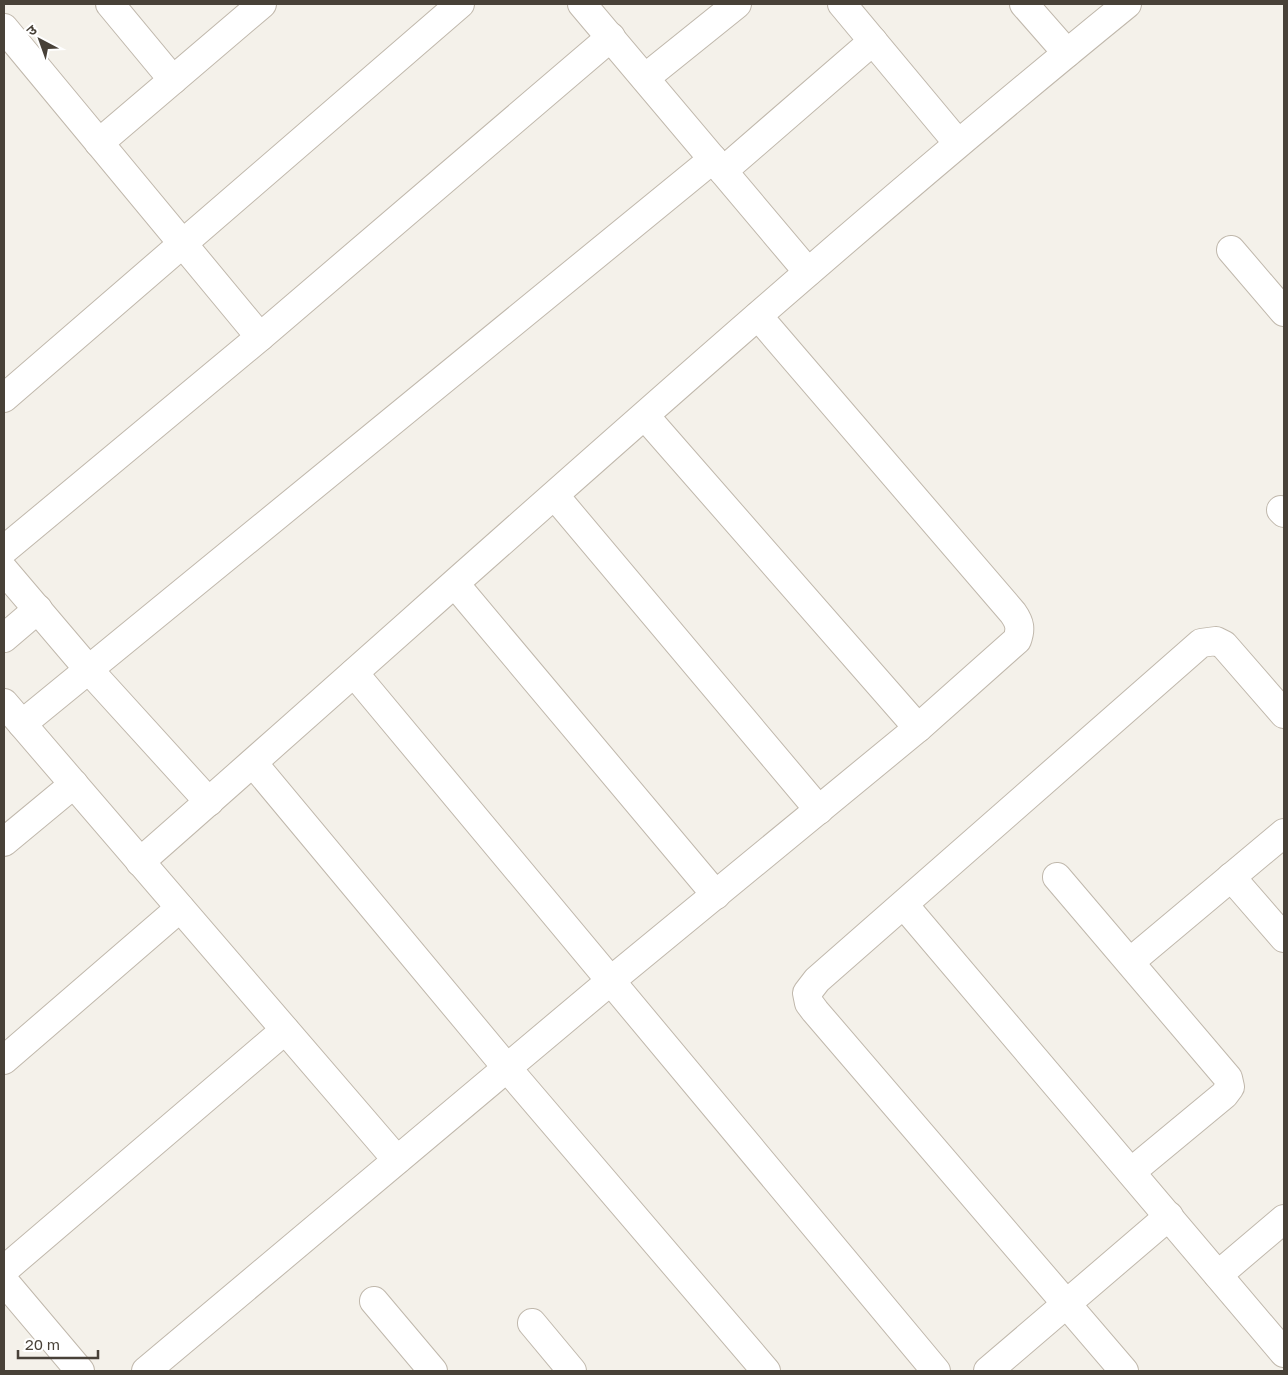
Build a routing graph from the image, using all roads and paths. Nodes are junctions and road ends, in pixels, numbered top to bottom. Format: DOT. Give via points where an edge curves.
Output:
graph roads {
  1 [pos="110,4"];
  2 [pos="262,4"];
  3 [pos="460,4"];
  4 [pos="582,4"];
  5 [pos="737,4"];
  6 [pos="842,4"];
  7 [pos="1024,4"];
  8 [pos="1126,4"];
  9 [pos="4,28"];
  10 [pos="611,37"];
  11 [pos="873,41"];
  12 [pos="1067,53"];
  13 [pos="645,78"];
  14 [pos="173,80"];
  15 [pos="99,142"];
  16 [pos="958,142"];
  17 [pos="718,165"];
  18 [pos="182,242"];
  19 [pos="1231,250"];
  20 [pos="808,272"];
  21 [pos="1284,312"];
  22 [pos="758,316"];
  23 [pos="260,337"];
  24 [pos="4,398"];
  25 [pos="645,416"];
  26 [pos="555,496"];
  27 [pos="4,550"];
  28 [pos="4,570"];
  29 [pos="455,584"];
  30 [pos="38,609"];
  31 [pos="4,638"];
  32 [pos="89,670"];
  33 [pos="354,673"];
  34 [pos="4,703"];
  35 [pos="1284,714"];
  36 [pos="22,724"];
  37 [pos="918,728"];
  38 [pos="253,763"];
  39 [pos="74,784"];
  40 [pos="209,802"];
  41 [pos="819,810"];
  42 [pos="1284,833"];
  43 [pos="4,842"];
  44 [pos="140,862"];
  45 [pos="1057,877"];
  46 [pos="1231,877"];
  47 [pos="716,895"];
  48 [pos="904,905"];
  49 [pos="180,908"];
  50 [pos="1284,938"];
  51 [pos="1130,962"];
  52 [pos="611,982"];
  53 [pos="285,1030"];
  54 [pos="4,1060"];
  55 [pos="507,1068"];
  56 [pos="397,1160"];
  57 [pos="1131,1172"];
  58 [pos="1169,1216"];
  59 [pos="1284,1219"];
  60 [pos="4,1270"];
  61 [pos="1218,1275"];
  62 [pos="4,1281"];
  63 [pos="374,1301"];
  64 [pos="1066,1304"];
  65 [pos="532,1323"];
  66 [pos="1284,1354"];
  67 [pos="78,1371"];
  68 [pos="146,1371"];
  69 [pos="434,1371"];
  70 [pos="572,1371"];
  71 [pos="766,1371"];
  72 [pos="936,1371"];
  73 [pos="988,1371"];
  74 [pos="1124,1371"];
  1 -- 14 [label="street"];
  2 -- 14 [label="street"];
  3 -- 18 [label="street"];
  4 -- 10 [label="street"];
  5 -- 13 [label="street"];
  6 -- 11 [label="street"];
  7 -- 12 [label="street"];
  8 -- 12 [label="street"];
  9 -- 15 [label="street"];
  10 -- 13 [label="street"];
  10 -- 23 [label="street"];
  11 -- 16 [label="street"];
  11 -- 17 [label="street"];
  12 -- 16 [label="street"];
  13 -- 17 [label="street"];
  14 -- 15 [label="street"];
  15 -- 18 [label="street"];
  16 -- 20 [label="street"];
  17 -- 20 [label="street"];
  17 -- 32 [label="street"];
  18 -- 23 [label="street"];
  18 -- 24 [label="street"];
  19 -- 21 [label="street"];
  20 -- 22 [label="street"];
  22 -- 25 [label="street"];
  22 -- 37 [label="street" via="1019,622 1017,640"];
  23 -- 27 [label="street"];
  25 -- 26 [label="street"];
  25 -- 37 [label="street"];
  26 -- 29 [label="street"];
  26 -- 41 [label="street"];
  28 -- 30 [label="street"];
  29 -- 33 [label="street"];
  29 -- 47 [label="street"];
  30 -- 31 [label="street"];
  30 -- 32 [label="street"];
  32 -- 36 [label="street"];
  32 -- 40 [label="street"];
  33 -- 38 [label="street"];
  33 -- 52 [label="street"];
  34 -- 36 [label="street"];
  35 -- 48 [label="street" via="1224,645 1216,641 1201,643"];
  36 -- 39 [label="street"];
  37 -- 41 [label="street"];
  38 -- 40 [label="street"];
  38 -- 55 [label="street"];
  39 -- 43 [label="street"];
  39 -- 44 [label="street"];
  40 -- 44 [label="street"];
  41 -- 47 [label="street"];
  42 -- 46 [label="street"];
  44 -- 49 [label="street"];
  45 -- 51 [label="street"];
  46 -- 50 [label="street"];
  46 -- 51 [label="street"];
  47 -- 52 [label="street"];
  48 -- 57 [label="street"];
  48 -- 64 [label="street" via="816,980 807,994 809,1003"];
  49 -- 53 [label="street"];
  49 -- 54 [label="street"];
  51 -- 57 [label="street" via="1228,1078 1230,1087"];
  52 -- 55 [label="street"];
  52 -- 72 [label="street"];
  53 -- 56 [label="street"];
  53 -- 60 [label="street"];
  55 -- 56 [label="street"];
  55 -- 71 [label="street"];
  56 -- 68 [label="street"];
  57 -- 58 [label="street"];
  58 -- 61 [label="street"];
  58 -- 64 [label="street"];
  59 -- 61 [label="street"];
  61 -- 66 [label="street"];
  62 -- 67 [label="street"];
  63 -- 69 [label="street"];
  64 -- 73 [label="street"];
  64 -- 74 [label="street"];
  65 -- 70 [label="street"];
}
